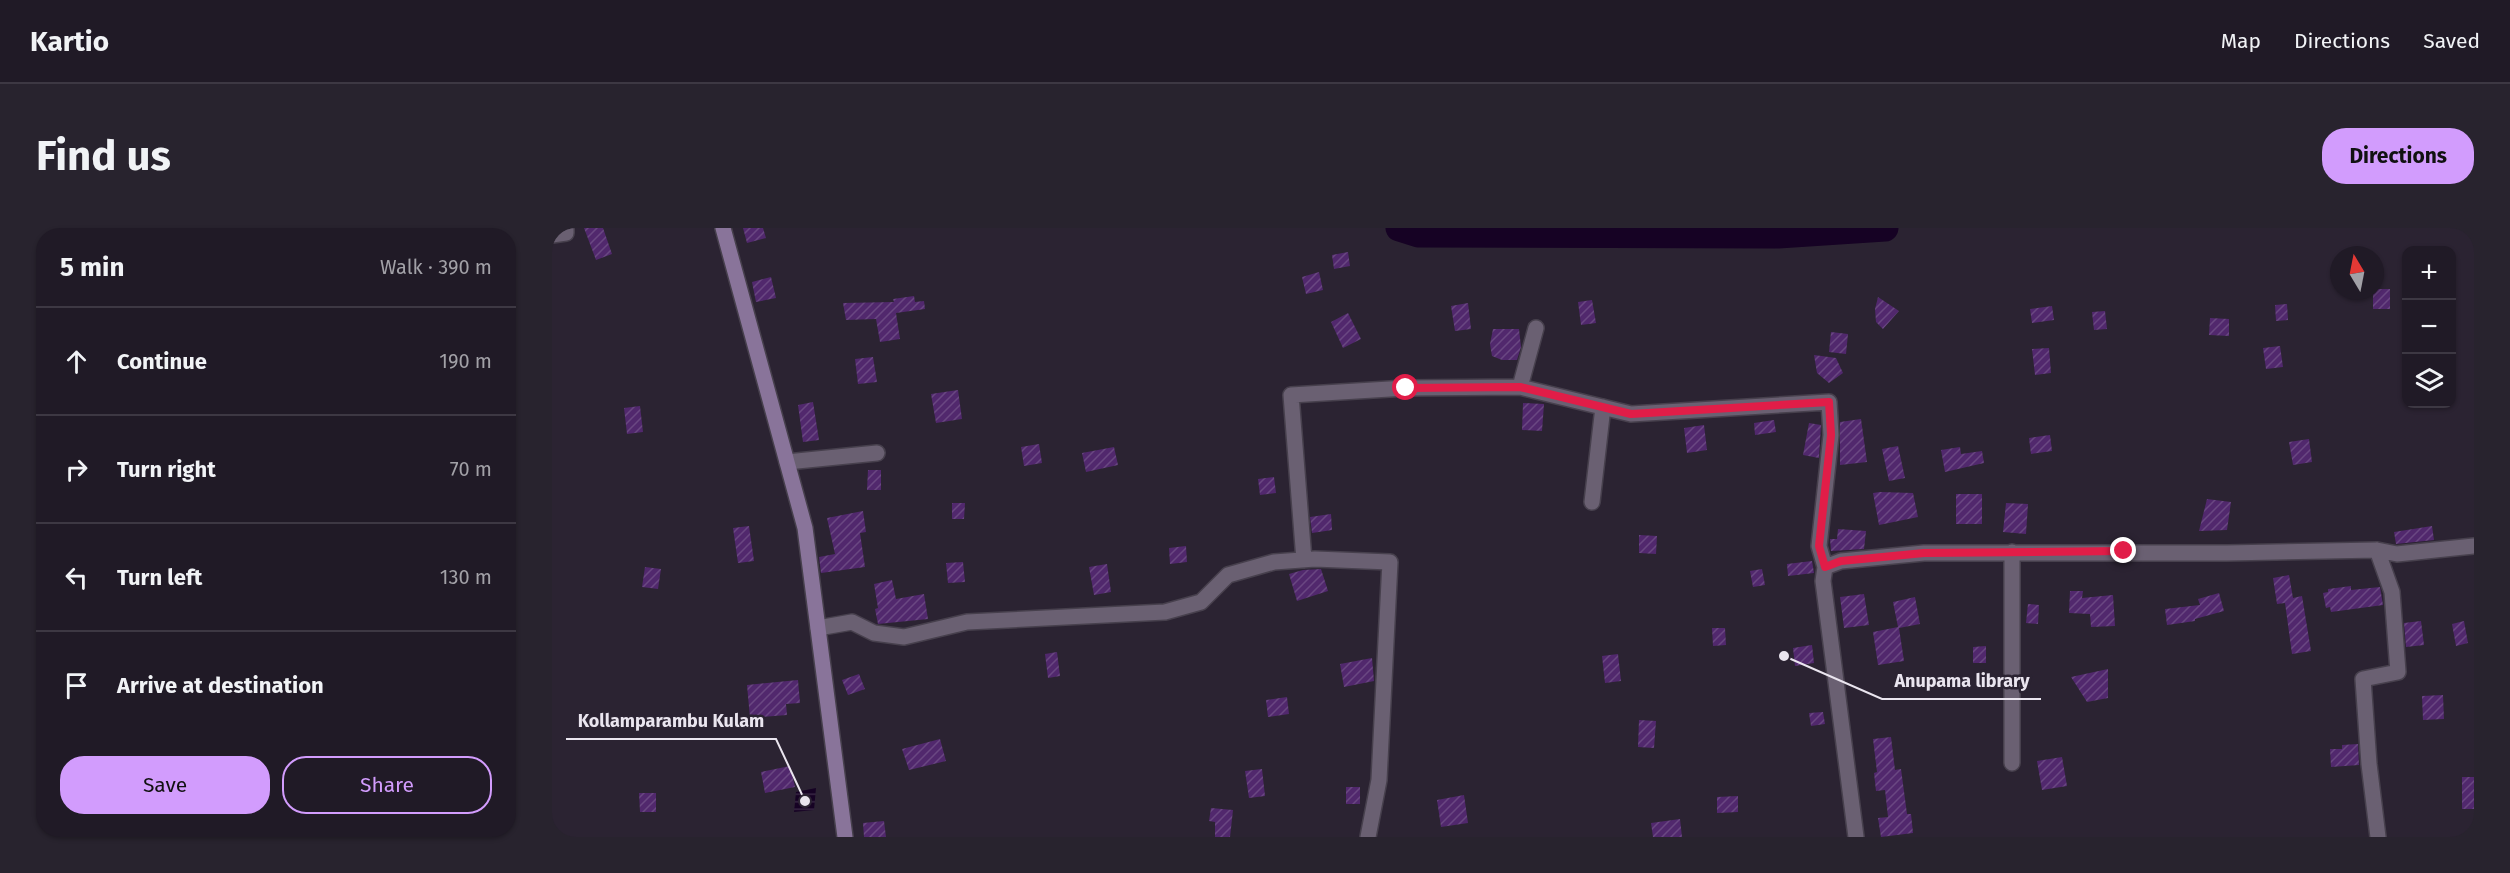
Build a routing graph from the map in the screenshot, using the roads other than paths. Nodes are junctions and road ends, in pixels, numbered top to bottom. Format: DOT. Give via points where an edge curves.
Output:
graph roads {
  1 [pos="566,228"];
  2 [pos="723,228"];
  3 [pos="552,235"];
  4 [pos="1536,328"];
  5 [pos="1520,387"];
  6 [pos="1603,407"];
  7 [pos="877,453"];
  8 [pos="787,462"];
  9 [pos="1592,502"];
  10 [pos="2474,546"];
  11 [pos="2377,550"];
  12 [pos="2012,552"];
  13 [pos="1304,560"];
  14 [pos="1825,567"];
  15 [pos="818,628"];
  16 [pos="2012,763"];
  17 [pos="845,837"];
  18 [pos="1368,837"];
  19 [pos="1856,837"];
  20 [pos="2378,837"];
  1 -- 3 [label="street" via="566,233"];
  2 -- 8 [label="main road"];
  4 -- 5 [label="street"];
  5 -- 6 [label="street"];
  5 -- 13 [label="street" via="1291,395"];
  6 -- 9 [label="street"];
  6 -- 14 [label="street" via="1631,414 1829,402 1831,435 1819,546"];
  7 -- 8 [label="street"];
  8 -- 15 [label="main road" via="805,528"];
  10 -- 11 [label="street" via="2397,554"];
  11 -- 12 [label="street"];
  11 -- 20 [label="street" via="2392,592 2398,672 2363,679 2368,764"];
  12 -- 14 [label="street" via="1924,553 1841,561"];
  12 -- 16 [label="street"];
  13 -- 15 [label="street" via="1274,562 1228,575 1201,602 1165,612 967,622 904,637 874,633 852,622"];
  13 -- 18 [label="street" via="1390,562 1379,780"];
  14 -- 19 [label="street" via="1823,581"];
  15 -- 17 [label="main road"];
}
